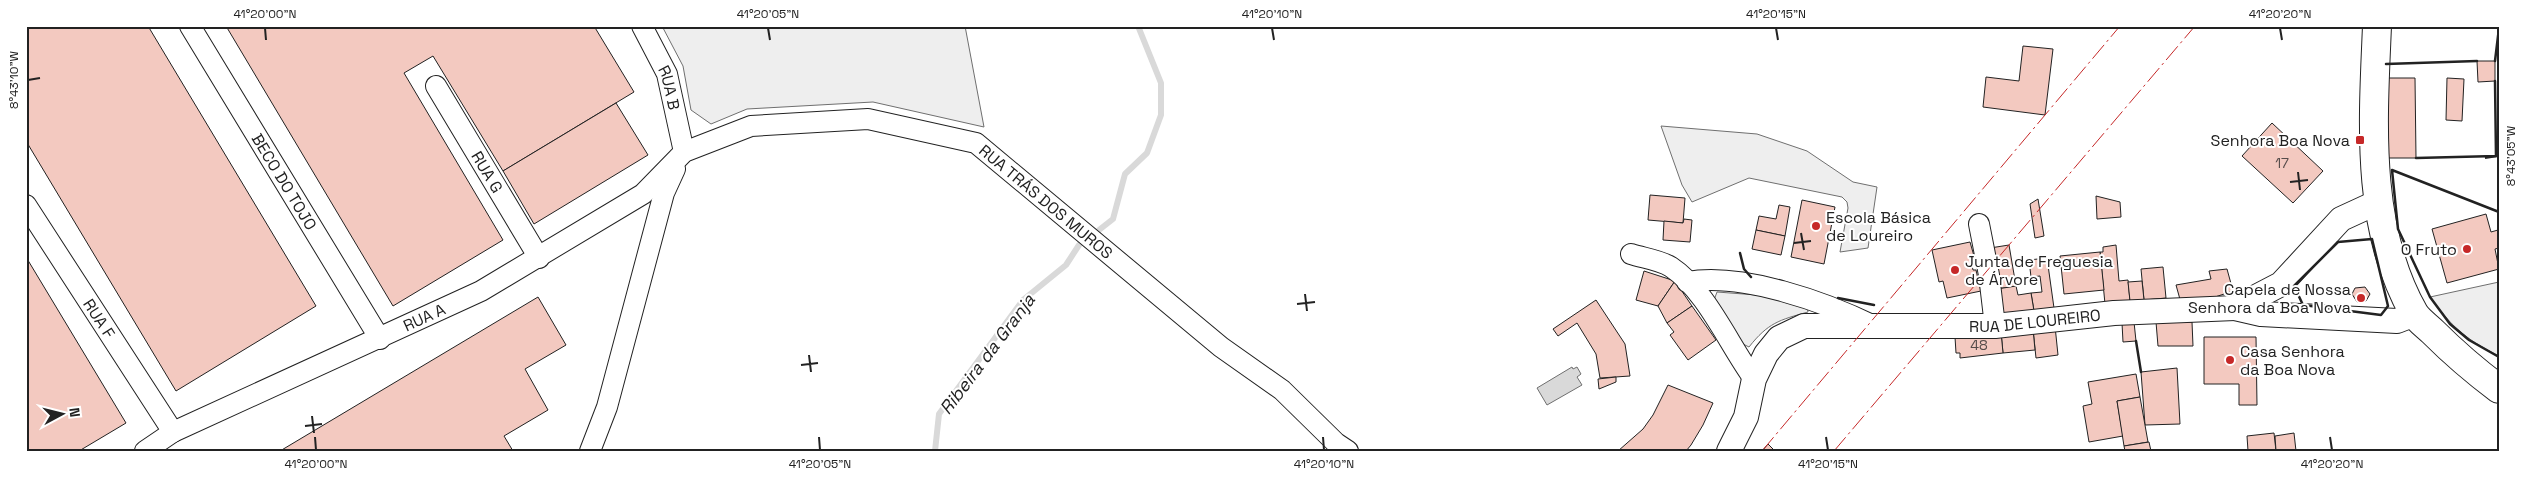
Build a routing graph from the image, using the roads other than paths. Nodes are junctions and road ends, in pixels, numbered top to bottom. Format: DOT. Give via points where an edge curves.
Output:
graph roads {
  1 [pos="190,26"];
  2 [pos="642,26"];
  3 [pos="2377,26"];
  4 [pos="436,86"];
  5 [pos="684,152"];
  6 [pos="2378,202"];
  7 [pos="26,205"];
  8 [pos="1979,224"];
  9 [pos="1630,254"];
  10 [pos="539,258"];
  11 [pos="1687,282"];
  12 [pos="2235,308"];
  13 [pos="2415,314"];
  14 [pos="1874,326"];
  15 [pos="1995,326"];
  16 [pos="380,339"];
  17 [pos="1754,379"];
  18 [pos="2499,389"];
  19 [pos="173,432"];
  20 [pos="145,451"];
  21 [pos="590,451"];
  22 [pos="1348,451"];
  23 [pos="1729,451"];
  1 -- 16 [label="street, BECO DO TOJO"];
  2 -- 5 [label="street, RUA B" via="667,74"];
  3 -- 6 [label="main road" via="2373,120"];
  4 -- 10 [label="street, RUA G"];
  5 -- 10 [label="street, RUA A" via="643,194"];
  5 -- 21 [label="street" via="664,192 607,406"];
  5 -- 22 [label="street, RUA TRÁS DOS MUROS" via="752,126 868,118 976,143 1221,347 1282,390"];
  6 -- 12 [label="street, RUA DE LOUREIRO" via="2341,219 2281,284"];
  6 -- 13 [label="main road" via="2392,260"];
  7 -- 19 [label="street, RUA F"];
  8 -- 15 [label="street"];
  9 -- 11 [label="street" via="1670,267"];
  10 -- 16 [label="street, RUA A" via="481,291"];
  11 -- 14 [label="street" via="1701,279 1728,281 1800,295"];
  11 -- 17 [label="street" via="1704,302"];
  12 -- 13 [label="street" via="2261,314 2397,321"];
  12 -- 15 [label="street, RUA DE LOUREIRO" via="2114,313"];
  13 -- 18 [label="main road" via="2460,360"];
  14 -- 15 [label="street, RUA DE LOUREIRO"];
  14 -- 17 [label="street, RUA DE LOUREIRO" via="1804,326 1779,338 1766,354"];
  16 -- 19 [label="street, RUA A"];
  17 -- 23 [label="street, RUA DE LOUREIRO" via="1746,417"];
  19 -- 20 [label="street, RUA A"];
}
